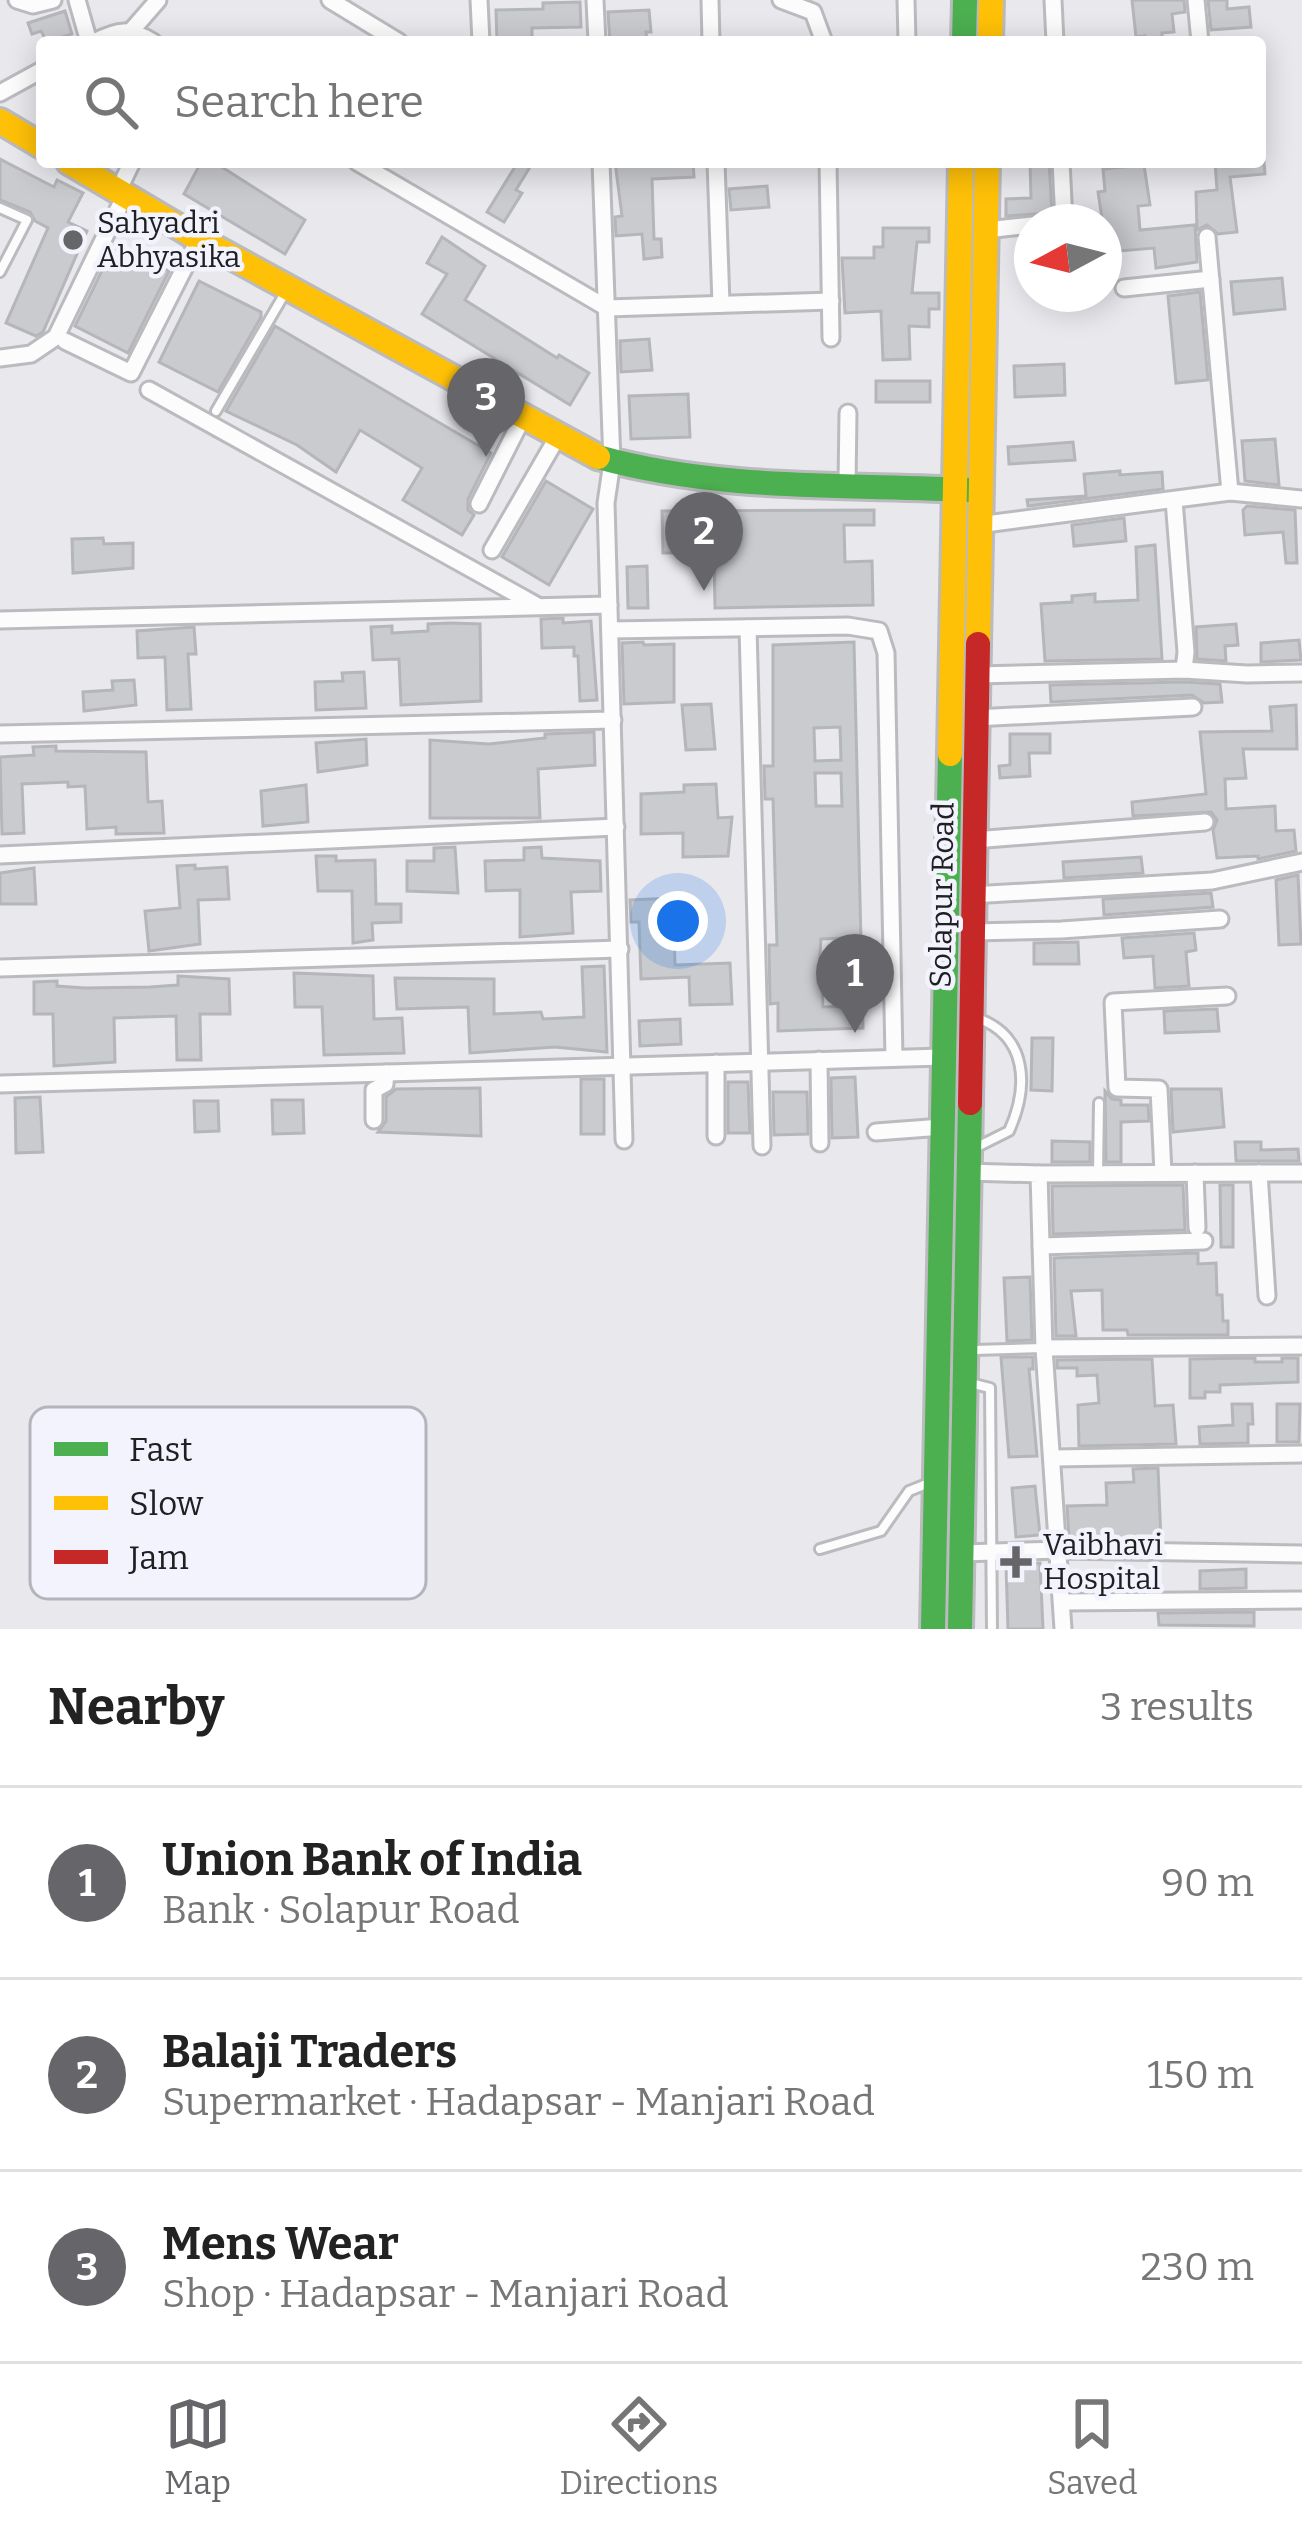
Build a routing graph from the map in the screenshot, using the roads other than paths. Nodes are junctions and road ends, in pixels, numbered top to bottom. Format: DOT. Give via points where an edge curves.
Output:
graph roads {
  1 [pos="17,0"];
  2 [pos="53,0"];
  3 [pos="77,0"];
  4 [pos="158,0"];
  5 [pos="330,0"];
  6 [pos="479,0"];
  7 [pos="595,0"];
  8 [pos="710,0"];
  9 [pos="781,0"];
  10 [pos="906,0"];
  11 [pos="965,0"];
  12 [pos="991,0"];
  13 [pos="1053,0"];
  14 [pos="1196,0"];
  15 [pos="132,30"];
  16 [pos="90,36"];
  17 [pos="104,36"];
  18 [pos="142,36"];
  19 [pos="389,36"];
  20 [pos="481,36"];
  21 [pos="597,36"];
  22 [pos="711,36"];
  23 [pos="822,36"];
  24 [pos="908,36"];
  25 [pos="964,36"];
  26 [pos="990,36"];
  27 [pos="1055,36"];
  28 [pos="1199,36"];
  29 [pos="36,73"];
  30 [pos="0,93"];
  31 [pos="0,121"];
  32 [pos="36,142"];
  33 [pos="79,168"];
  34 [pos="130,168"];
  35 [pos="367,168"];
  36 [pos="600,168"];
  37 [pos="716,168"];
  38 [pos="828,168"];
  39 [pos="961,168"];
  40 [pos="987,168"];
  41 [pos="1061,168"];
  42 [pos="121,194"];
  43 [pos="1060,204"];
  44 [pos="0,208"];
  45 [pos="1014,227"];
  46 [pos="986,230"];
  47 [pos="1208,237"];
  48 [pos="199,239"];
  49 [pos="0,272"];
  50 [pos="1211,278"];
  51 [pos="289,286"];
  52 [pos="1124,287"];
  53 [pos="831,301"];
  54 [pos="721,304"];
  55 [pos="607,308"];
  56 [pos="832,338"];
  57 [pos="65,341"];
  58 [pos="0,358"];
  59 [pos="148,390"];
  60 [pos="216,411"];
  61 [pos="848,413"];
  62 [pos="524,416"];
  63 [pos="558,436"];
  64 [pos="612,462"];
  65 [pos="847,485"];
  66 [pos="952,488"];
  67 [pos="979,490"];
  68 [pos="1230,492"];
  69 [pos="1302,499"];
  70 [pos="1174,500"];
  71 [pos="479,504"];
  72 [pos="978,525"];
  73 [pos="492,550"];
  74 [pos="609,605"];
  75 [pos="538,607"];
  76 [pos="0,620"];
  77 [pos="748,628"];
  78 [pos="610,630"];
  79 [pos="1184,670"];
  80 [pos="1302,673"];
  81 [pos="976,675"];
  82 [pos="1193,707"];
  83 [pos="975,718"];
  84 [pos="613,719"];
  85 [pos="0,734"];
  86 [pos="1205,822"];
  87 [pos="616,827"];
  88 [pos="974,840"];
  89 [pos="0,855"];
  90 [pos="1302,862"];
  91 [pos="972,895"];
  92 [pos="1220,919"];
  93 [pos="971,932"];
  94 [pos="620,949"];
  95 [pos="0,968"];
  96 [pos="1227,996"];
  97 [pos="970,1016"];
  98 [pos="943,1057"];
  99 [pos="894,1058"];
  100 [pos="819,1060"];
  101 [pos="762,1062"];
  102 [pos="716,1063"];
  103 [pos="624,1066"];
  104 [pos="386,1073"];
  105 [pos="0,1084"];
  106 [pos="1099,1103"];
  107 [pos="374,1120"];
  108 [pos="942,1127"];
  109 [pos="876,1132"];
  110 [pos="716,1136"];
  111 [pos="624,1140"];
  112 [pos="820,1143"];
  113 [pos="762,1146"];
  114 [pos="968,1160"];
  115 [pos="1098,1173"];
  116 [pos="1259,1173"];
  117 [pos="1302,1173"];
  118 [pos="1039,1174"];
  119 [pos="1162,1174"];
  120 [pos="1196,1174"];
  121 [pos="1041,1246"];
  122 [pos="1267,1296"];
  123 [pos="1302,1346"];
  124 [pos="1044,1348"];
  125 [pos="964,1350"];
  126 [pos="964,1382"];
  127 [pos="1302,1454"];
  128 [pos="1054,1457"];
  129 [pos="936,1481"];
  130 [pos="820,1550"];
  131 [pos="1060,1550"];
  132 [pos="993,1551"];
  133 [pos="962,1553"];
  134 [pos="1302,1554"];
  135 [pos="1302,1600"];
  136 [pos="1063,1602"];
  137 [pos="933,1629"];
  138 [pos="960,1629"];
  139 [pos="992,1629"];
  140 [pos="1063,1629"];
  1 -- 2 [label="street"];
  3 -- 16 [label="street"];
  4 -- 15 [label="street"];
  5 -- 19 [label="street"];
  6 -- 20 [label="street"];
  7 -- 21 [label="street"];
  8 -- 22 [label="street"];
  9 -- 23 [label="street" via="813,12"];
  10 -- 24 [label="street"];
  11 -- 25 [label="main road"];
  12 -- 26 [label="main road"];
  13 -- 27 [label="street"];
  14 -- 28 [label="street"];
  15 -- 17 [label="street"];
  15 -- 18 [label="street"];
  29 -- 30 [label="street"];
  31 -- 32 [label="main road"];
  33 -- 42 [label="main road"];
  34 -- 42 [label="street"];
  35 -- 55 [label="street"];
  36 -- 55 [label="street"];
  37 -- 54 [label="street"];
  38 -- 53 [label="street"];
  39 -- 66 [label="main road, Solapur Road"];
  40 -- 46 [label="main road, Solapur Road"];
  41 -- 43 [label="street"];
  42 -- 48 [label="main road"];
  42 -- 58 [label="street" via="56,337 31,354"];
  44 -- 49 [label="lane" via="27,220"];
  45 -- 46 [label="street"];
  46 -- 67 [label="main road, Solapur Road"];
  47 -- 50 [label="street"];
  48 -- 51 [label="main road"];
  48 -- 57 [label="street" via="131,374"];
  50 -- 52 [label="street"];
  50 -- 68 [label="street"];
  51 -- 60 [label="lane"];
  51 -- 62 [label="main road"];
  53 -- 54 [label="street"];
  53 -- 56 [label="street"];
  54 -- 55 [label="street"];
  55 -- 64 [label="street"];
  59 -- 75 [label="street"];
  61 -- 65 [label="street"];
  62 -- 63 [label="main road"];
  62 -- 71 [label="street"];
  63 -- 64 [label="main road"];
  63 -- 73 [label="street"];
  64 -- 65 [label="main road" via="683,478"];
  64 -- 74 [label="street"];
  65 -- 66 [label="main road"];
  66 -- 67 [label="main road"];
  66 -- 98 [label="main road, Solapur Road"];
  67 -- 72 [label="main road, Solapur Road"];
  68 -- 69 [label="street"];
  68 -- 70 [label="street"];
  70 -- 72 [label="street"];
  70 -- 79 [label="street"];
  72 -- 81 [label="main road, Solapur Road"];
  74 -- 75 [label="street"];
  74 -- 78 [label="street"];
  75 -- 76 [label="street"];
  77 -- 78 [label="street"];
  77 -- 99 [label="street" via="879,631 886,652"];
  77 -- 101 [label="street"];
  78 -- 84 [label="street"];
  79 -- 80 [label="street"];
  79 -- 81 [label="street"];
  81 -- 83 [label="main road, Solapur Road"];
  82 -- 83 [label="street"];
  83 -- 88 [label="main road, Solapur Road"];
  84 -- 85 [label="street"];
  84 -- 87 [label="street"];
  86 -- 88 [label="street"];
  87 -- 89 [label="street"];
  87 -- 94 [label="street"];
  88 -- 91 [label="main road, Solapur Road"];
  90 -- 91 [label="street" via="1212,881"];
  91 -- 93 [label="main road, Solapur Road"];
  92 -- 93 [label="street"];
  93 -- 97 [label="main road, Solapur Road"];
  94 -- 95 [label="street"];
  94 -- 103 [label="street"];
  96 -- 119 [label="street" via="1113,1002 1117,1088 1160,1089"];
  97 -- 114 [label="main road, Solapur Road"];
  97 -- 114 [label="lane" via="1000,1027 1022,1075 1009,1131"];
  98 -- 99 [label="street"];
  98 -- 108 [label="main road, Solapur Road"];
  99 -- 100 [label="street"];
  100 -- 101 [label="street"];
  100 -- 112 [label="street"];
  101 -- 102 [label="street"];
  101 -- 113 [label="street"];
  102 -- 103 [label="street"];
  102 -- 110 [label="street"];
  103 -- 104 [label="street"];
  103 -- 111 [label="street"];
  104 -- 105 [label="street"];
  104 -- 107 [label="street" via="374,1090"];
  106 -- 115 [label="lane"];
  108 -- 109 [label="street"];
  108 -- 129 [label="main road, Solapur Road"];
  114 -- 118 [label="street"];
  114 -- 125 [label="main road, Solapur Road"];
  115 -- 118 [label="street"];
  115 -- 119 [label="street"];
  116 -- 117 [label="street"];
  116 -- 120 [label="street"];
  116 -- 122 [label="street"];
  118 -- 121 [label="street"];
  119 -- 120 [label="street"];
  120 -- 121 [label="street" via="1200,1234"];
  121 -- 124 [label="street"];
  123 -- 124 [label="street"];
  124 -- 125 [label="lane"];
  124 -- 128 [label="street"];
  125 -- 126 [label="main road, Solapur Road"];
  126 -- 132 [label="lane" via="990,1388"];
  126 -- 133 [label="main road, Solapur Road"];
  127 -- 128 [label="street"];
  128 -- 131 [label="street"];
  129 -- 130 [label="lane" via="909,1490 881,1531"];
  129 -- 137 [label="main road, Solapur Road"];
  131 -- 132 [label="street"];
  131 -- 134 [label="street"];
  131 -- 136 [label="street"];
  132 -- 133 [label="street"];
  132 -- 139 [label="lane"];
  133 -- 138 [label="main road, Solapur Road"];
  135 -- 136 [label="street"];
  136 -- 140 [label="street"];
}
